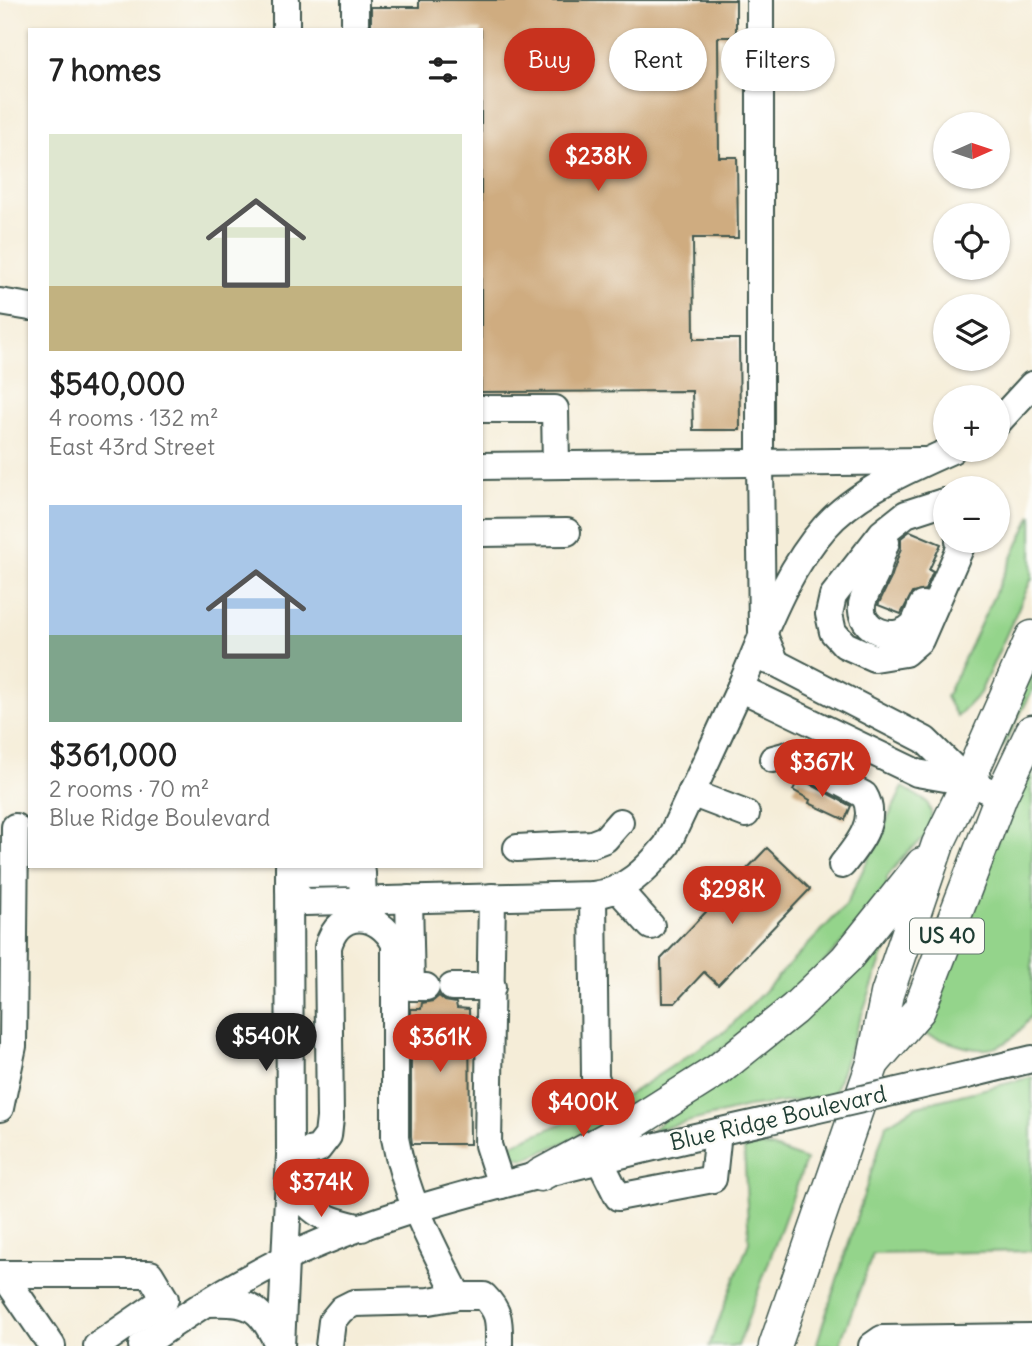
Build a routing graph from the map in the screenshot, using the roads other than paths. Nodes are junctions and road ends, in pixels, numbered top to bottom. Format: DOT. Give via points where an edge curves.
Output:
graph roads {
  1 [pos="286,0"];
  2 [pos="355,0"];
  3 [pos="760,0"];
  4 [pos="286,28"];
  5 [pos="355,28"];
  6 [pos="1032,385"];
  7 [pos="483,409"];
  8 [pos="1010,409"];
  9 [pos="933,455"];
  10 [pos="933,459"];
  11 [pos="760,462"];
  12 [pos="556,465"];
  13 [pos="483,466"];
  14 [pos="933,508"];
  15 [pos="892,523"];
  16 [pos="567,532"];
  17 [pos="483,533"];
  18 [pos="951,553"];
  19 [pos="956,553"];
  20 [pos="1032,637"];
  21 [pos="764,650"];
  22 [pos="740,688"];
  23 [pos="1032,731"];
  24 [pos="773,759"];
  25 [pos="968,782"];
  26 [pos="691,793"];
  27 [pos="1001,796"];
  28 [pos="746,814"];
  29 [pos="620,822"];
  30 [pos="15,827"];
  31 [pos="938,844"];
  32 [pos="517,848"];
  33 [pos="842,865"];
  34 [pos="289,877"];
  35 [pos="606,892"];
  36 [pos="492,897"];
  37 [pos="409,899"];
  38 [pos="651,926"];
  39 [pos="492,987"];
  40 [pos="1032,1059"];
  41 [pos="873,1063"];
  42 [pos="0,1108"];
  43 [pos="623,1130"];
  44 [pos="718,1132"];
  45 [pos="290,1155"];
  46 [pos="599,1160"];
  47 [pos="540,1175"];
  48 [pos="289,1181"];
  49 [pos="501,1185"];
  50 [pos="415,1210"];
  51 [pos="362,1228"];
  52 [pos="285,1259"];
  53 [pos="1,1274"];
  54 [pos="458,1296"];
  55 [pos="205,1303"];
  56 [pos="1032,1337"];
  57 [pos="129,1343"];
  58 [pos="52,1346"];
  59 [pos="280,1346"];
  60 [pos="330,1346"];
  61 [pos="499,1346"];
  62 [pos="775,1346"];
  63 [pos="872,1346"];
  1 -- 4 [label="street"];
  2 -- 5 [label="street"];
  3 -- 11 [label="street"];
  6 -- 8 [label="street"];
  7 -- 12 [label="street" via="555,409"];
  9 -- 11 [label="street"];
  10 -- 21 [label="street" via="872,491 827,525 793,573"];
  11 -- 12 [label="street"];
  11 -- 21 [label="street"];
  12 -- 13 [label="street"];
  14 -- 15 [label="street" via="906,514"];
  15 -- 18 [label="street" via="862,603 868,625 876,631 890,635 913,624 937,569"];
  15 -- 19 [label="street" via="833,596 829,614 833,632 845,645 874,658 905,653 920,640"];
  16 -- 17 [label="street"];
  20 -- 25 [label="main road, US 40"];
  21 -- 22 [label="street"];
  21 -- 25 [label="street" via="925,740"];
  22 -- 25 [label="street" via="917,773"];
  22 -- 26 [label="street"];
  23 -- 27 [label="main road, US 40"];
  24 -- 33 [label="street" via="788,755 864,795 870,820"];
  25 -- 27 [label="street"];
  25 -- 31 [label="main road, US 40"];
  26 -- 28 [label="street"];
  26 -- 35 [label="street" via="667,845 651,865"];
  27 -- 41 [label="main road, US 40" via="919,1010"];
  29 -- 32 [label="street" via="605,839 592,844"];
  30 -- 42 [label="street" via="13,1046"];
  31 -- 41 [label="main road, US 40" via="887,994"];
  31 -- 43 [label="main road" via="846,959 794,1009 718,1070"];
  34 -- 37 [label="street" via="362,873 363,900"];
  34 -- 45 [label="street"];
  35 -- 36 [label="street"];
  35 -- 38 [label="street"];
  35 -- 43 [label="street" via="595,1077"];
  36 -- 37 [label="street"];
  36 -- 39 [label="street"];
  37 -- 39 [label="street" via="411,987"];
  39 -- 49 [label="street" via="488,1145"];
  40 -- 44 [label="street, Blue Ridge Boulevard, bridge"];
  41 -- 62 [label="main road, US 40"];
  43 -- 47 [label="main road"];
  44 -- 46 [label="street, Blue Ridge Boulevard"];
  44 -- 46 [label="street" via="713,1179 618,1197"];
  45 -- 48 [label="street"];
  45 -- 50 [label="street" via="318,1149 328,1136 328,947 341,923 367,919 380,924 395,944 395,1138"];
  46 -- 47 [label="street, Blue Ridge Boulevard"];
  47 -- 49 [label="street, Blue Ridge Boulevard"];
  48 -- 51 [label="street" via="308,1207 322,1217"];
  48 -- 52 [label="street"];
  49 -- 50 [label="street, Blue Ridge Boulevard"];
  50 -- 51 [label="street, Blue Ridge Boulevard"];
  50 -- 54 [label="street"];
  51 -- 52 [label="street, Blue Ridge Boulevard"];
  52 -- 55 [label="street, Blue Ridge Boulevard"];
  52 -- 59 [label="street"];
  53 -- 57 [label="street" via="150,1274 165,1299"];
  53 -- 58 [label="street"];
  54 -- 60 [label="street" via="354,1303 332,1321"];
  54 -- 61 [label="street" via="484,1296 493,1304 499,1317"];
  55 -- 57 [label="street, Blue Ridge Boulevard"];
  55 -- 59 [label="street" via="232,1301 254,1308"];
  56 -- 63 [label="street" via="882,1339"];
}
